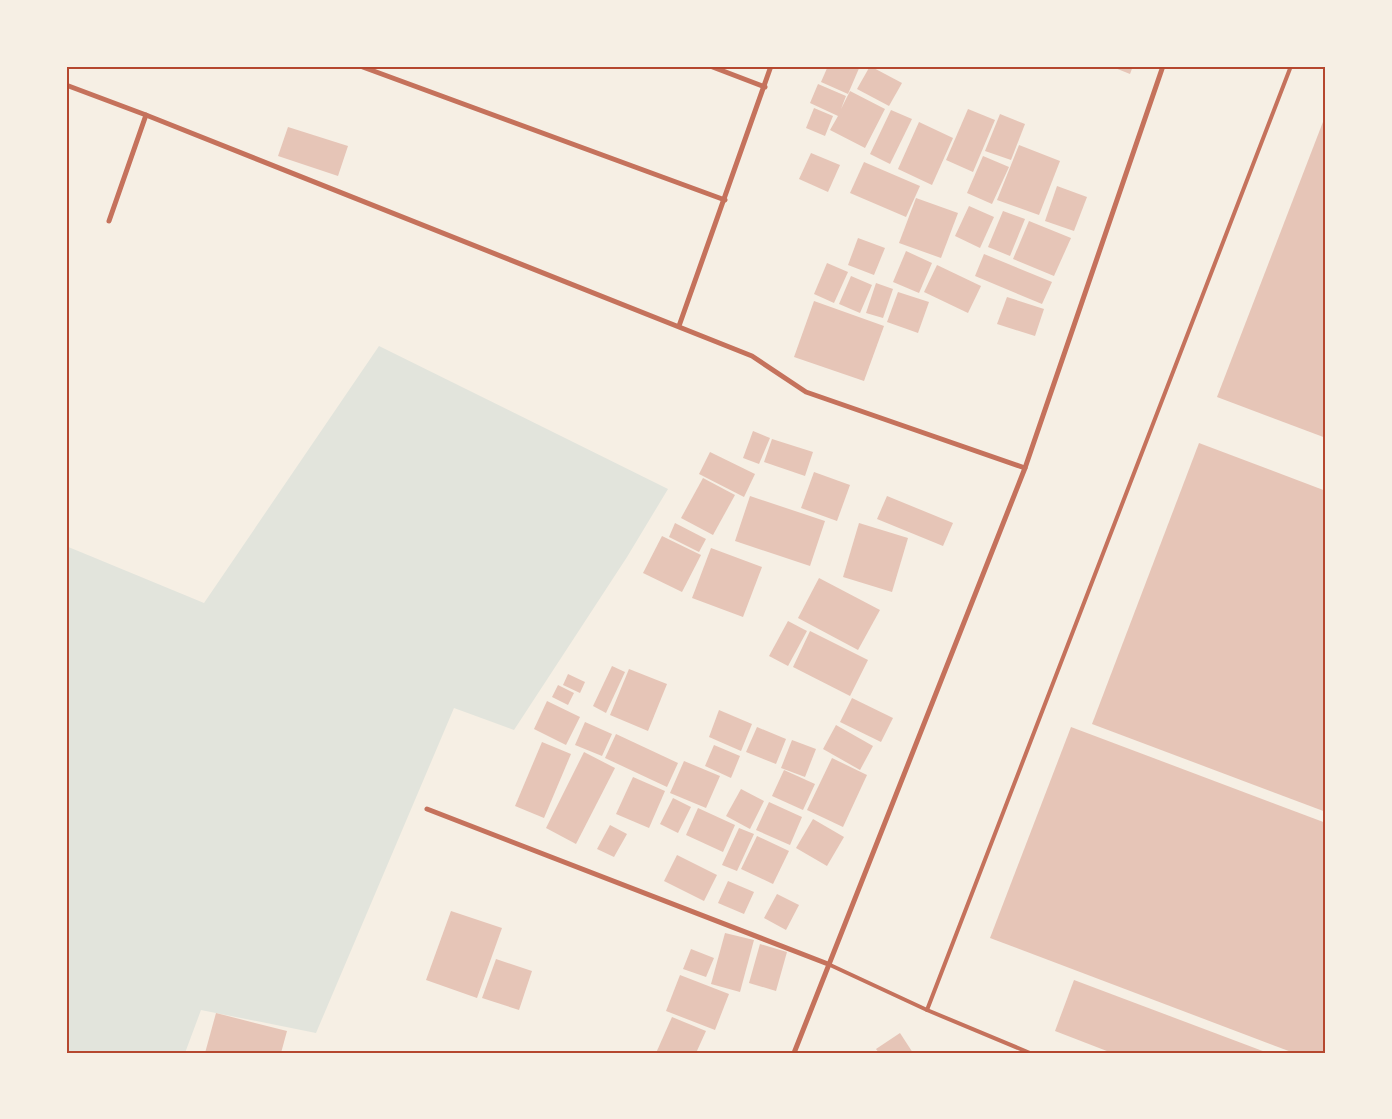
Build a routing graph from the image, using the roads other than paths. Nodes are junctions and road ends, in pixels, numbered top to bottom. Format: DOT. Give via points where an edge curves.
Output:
graph roads {
  1 [pos="360,66"];
  2 [pos="710,66"];
  3 [pos="771,66"];
  4 [pos="1163,66"];
  5 [pos="1291,66"];
  6 [pos="66,85"];
  7 [pos="765,87"];
  8 [pos="146,115"];
  9 [pos="725,200"];
  10 [pos="109,221"];
  11 [pos="680,326"];
  12 [pos="1025,468"];
  13 [pos="427,809"];
  14 [pos="828,964"];
  15 [pos="927,1010"];
  16 [pos="794,1053"];
  17 [pos="1030,1053"];
  1 -- 9 [label="street"];
  2 -- 7 [label="street"];
  3 -- 7 [label="street"];
  4 -- 12 [label="street"];
  5 -- 15 [label="lane"];
  6 -- 8 [label="street"];
  7 -- 9 [label="street"];
  8 -- 10 [label="street"];
  8 -- 11 [label="street"];
  9 -- 11 [label="street"];
  11 -- 12 [label="street" via="752,356 806,392"];
  12 -- 14 [label="street"];
  13 -- 14 [label="street"];
  14 -- 15 [label="lane"];
  14 -- 16 [label="street"];
  15 -- 17 [label="lane"];
}
